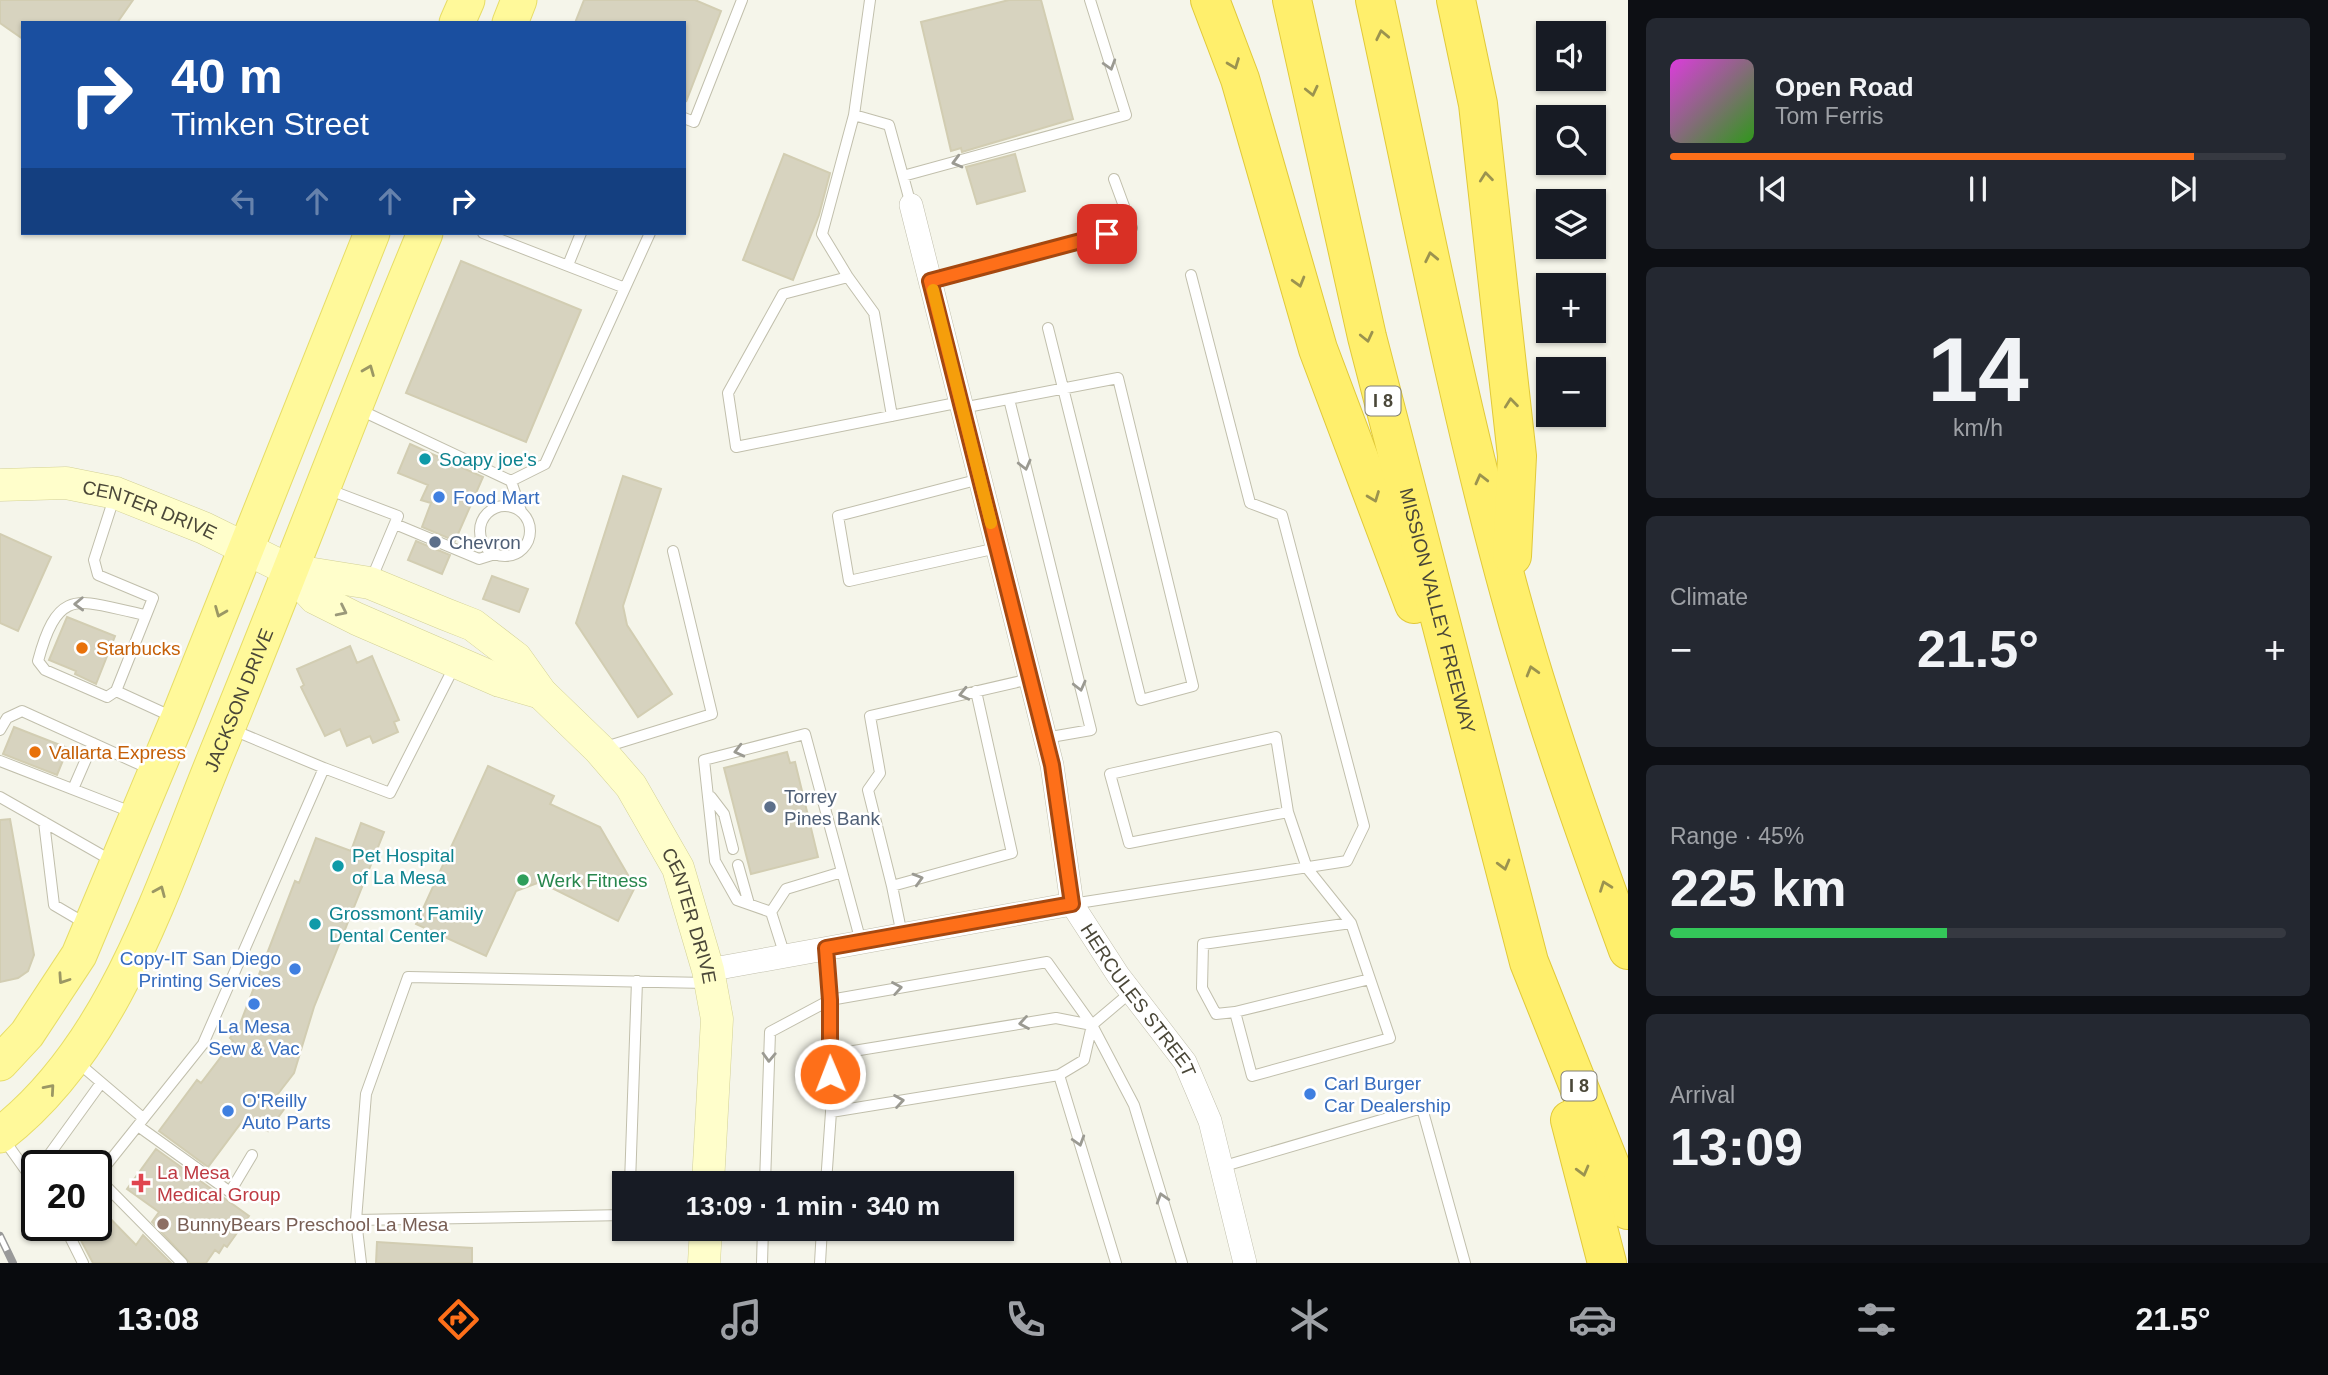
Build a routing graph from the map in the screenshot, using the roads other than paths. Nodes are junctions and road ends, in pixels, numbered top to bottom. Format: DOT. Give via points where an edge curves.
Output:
graph roads {
  1 [pos="467,0"];
  2 [pos="519,0"];
  3 [pos="742,0"];
  4 [pos="870,0"];
  5 [pos="1090,0"];
  6 [pos="1210,0"];
  7 [pos="1292,0"];
  8 [pos="1374,0"];
  9 [pos="1456,0"];
  10 [pos="458,21"];
  11 [pos="511,21"];
  12 [pos="854,115"];
  13 [pos="686,119"];
  14 [pos="903,176"];
  15 [pos="1114,178"];
  16 [pos="911,205"];
  17 [pos="371,235"];
  18 [pos="424,235"];
  19 [pos="488,235"];
  20 [pos="580,235"];
  21 [pos="649,235"];
  22 [pos="568,265"];
  23 [pos="1191,275"];
  24 [pos="848,277"];
  25 [pos="930,281"];
  26 [pos="625,288"];
  27 [pos="1048,328"];
  28 [pos="1064,389"];
  29 [pos="1009,399"];
  30 [pos="961,405"];
  31 [pos="354,407"];
  32 [pos="892,416"];
  33 [pos="980,479"];
  34 [pos="511,481"];
  35 [pos="0,485"];
  36 [pos="322,487"];
  37 [pos="116,493"];
  38 [pos="521,511"];
  39 [pos="395,524"];
  40 [pos="244,548"];
  41 [pos="997,548"];
  42 [pos="673,551"];
  43 [pos="495,554"];
  44 [pos="289,570"];
  45 [pos="370,583"];
  46 [pos="1510,593"];
  47 [pos="146,615"];
  48 [pos="457,661"];
  49 [pos="1030,679"];
  50 [pos="116,691"];
  51 [pos="976,691"];
  52 [pos="541,693"];
  53 [pos="178,719"];
  54 [pos="227,728"];
  55 [pos="0,730"];
  56 [pos="1045,738"];
  57 [pos="93,743"];
  58 [pos="599,749"];
  59 [pos="0,761"];
  60 [pos="324,768"];
  61 [pos="155,772"];
  62 [pos="73,789"];
  63 [pos="709,795"];
  64 [pos="0,797"];
  65 [pos="1487,799"];
  66 [pos="1288,812"];
  67 [pos="137,814"];
  68 [pos="44,822"];
  69 [pos="733,849"];
  70 [pos="117,864"];
  71 [pos="738,865"];
  72 [pos="1307,868"];
  73 [pos="842,872"];
  74 [pos="892,886"];
  75 [pos="749,904"];
  76 [pos="1072,904"];
  77 [pos="771,912"];
  78 [pos="1351,923"];
  79 [pos="91,927"];
  80 [pos="902,935"];
  81 [pos="861,942"];
  82 [pos="826,948"];
  83 [pos="1628,950"];
  84 [pos="785,956"];
  85 [pos="1529,962"];
  86 [pos="709,976"];
  87 [pos="1370,979"];
  88 [pos="637,981"];
  89 [pos="1131,992"];
  90 [pos="830,1000"];
  91 [pos="1235,1012"];
  92 [pos="1092,1025"];
  93 [pos="829,1055"];
  94 [pos="73,1059"];
  95 [pos="0,1063"];
  96 [pos="1059,1075"];
  97 [pos="101,1083"];
  98 [pos="831,1112"];
  99 [pos="141,1122"];
  100 [pos="0,1135"];
  101 [pos="53,1150"];
  102 [pos="252,1155"];
  103 [pos="112,1158"];
  104 [pos="21,1161"];
  105 [pos="1221,1167"];
  106 [pos="630,1171"];
  107 [pos="709,1171"];
  108 [pos="765,1171"];
  109 [pos="827,1171"];
  110 [pos="112,1192"];
  111 [pos="1628,1210"];
  112 [pos="612,1215"];
  113 [pos="356,1220"];
  114 [pos="72,1241"];
  115 [pos="705,1241"];
  116 [pos="763,1241"];
  117 [pos="821,1241"];
  118 [pos="83,1263"];
  119 [pos="182,1263"];
  120 [pos="360,1263"];
  121 [pos="704,1263"];
  122 [pos="762,1263"];
  123 [pos="820,1263"];
  124 [pos="1116,1263"];
  125 [pos="1182,1263"];
  126 [pos="1245,1263"];
  127 [pos="1465,1263"];
  128 [pos="1607,1263"];
  1 -- 10 [label="main road"];
  2 -- 11 [label="main road"];
  3 -- 13 [label="lane" via="694,122"];
  4 -- 12 [label="lane"];
  5 -- 14 [label="lane, one-way" via="1125,115"];
  6 -- 65 [label="highway, one-way" via="1240,79 1318,349"];
  7 -- 65 [label="highway, MISSION VALLEY FREEWAY / I 8, one-way" via="1367,337"];
  46 -- 8 [label="highway, one-way"];
  46 -- 9 [label="highway, one-way" via="1517,456 1478,104"];
  12 -- 14 [label="lane" via="889,125"];
  12 -- 24 [label="lane" via="822,233"];
  14 -- 16 [label="lane"];
  15 -- 25 [label="lane" via="1132,228"];
  16 -- 25 [label="street, HERCULES STREET"];
  17 -- 40 [label="main road"];
  31 -- 18 [label="main road, JACKSON DRIVE, one-way"];
  19 -- 22 [label="lane"];
  20 -- 22 [label="lane"];
  21 -- 26 [label="lane"];
  22 -- 26 [label="lane"];
  23 -- 72 [label="lane" via="1250,503 1282,515 1364,826 1347,861"];
  24 -- 32 [label="lane" via="874,313"];
  24 -- 32 [label="lane" via="783,294 728,393 736,447"];
  25 -- 30 [label="street, HERCULES STREET"];
  26 -- 34 [label="lane" via="545,464"];
  27 -- 28 [label="lane"];
  28 -- 28 [label="lane" via="1118,378 1193,686 1141,701"];
  28 -- 29 [label="lane"];
  29 -- 30 [label="lane"];
  29 -- 56 [label="lane, one-way" via="1091,730"];
  30 -- 32 [label="lane"];
  30 -- 33 [label="street, HERCULES STREET"];
  31 -- 34 [label="lane"];
  31 -- 36 [label="main road, JACKSON DRIVE"];
  33 -- 41 [label="street, HERCULES STREET"];
  33 -- 41 [label="lane" via="838,516 849,581"];
  34 -- 38 [label="lane"];
  35 -- 37 [label="main road, CENTER DRIVE" via="66,483"];
  36 -- 39 [label="lane" via="398,516"];
  36 -- 44 [label="main road, JACKSON DRIVE"];
  37 -- 40 [label="main road, CENTER DRIVE" via="204,527"];
  37 -- 47 [label="lane" via="94,560 98,575 153,598"];
  38 -- 43 [label="lane" via="530,529 529,539 515,554"];
  38 -- 43 [label="lane" via="504,505 482,520 481,540"];
  39 -- 43 [label="lane" via="479,559"];
  39 -- 45 [label="lane"];
  40 -- 44 [label="main road, CENTER DRIVE"];
  40 -- 53 [label="main road, one-way"];
  41 -- 49 [label="street, HERCULES STREET"];
  42 -- 58 [label="lane" via="712,714"];
  44 -- 45 [label="main road, CENTER DRIVE"];
  44 -- 48 [label="main road, CENTER DRIVE, one-way" via="316,598"];
  44 -- 54 [label="main road, JACKSON DRIVE"];
  45 -- 52 [label="main road, CENTER DRIVE" via="473,625 516,658"];
  83 -- 46 [label="highway, one-way" via="1557,755"];
  47 -- 50 [label="lane"];
  47 -- 50 [label="lane, one-way" via="80,602 68,604 54,616 44,638 38,661 45,670 107,697"];
  48 -- 52 [label="main road, CENTER DRIVE"];
  48 -- 60 [label="lane" via="390,793"];
  49 -- 51 [label="lane"];
  49 -- 56 [label="street, HERCULES STREET"];
  50 -- 53 [label="lane"];
  51 -- 74 [label="lane, one-way" via="870,716 880,773 869,790"];
  74 -- 51 [label="lane, one-way" via="1012,853"];
  52 -- 58 [label="main road, CENTER DRIVE"];
  53 -- 61 [label="main road"];
  54 -- 60 [label="lane"];
  94 -- 54 [label="main road, JACKSON DRIVE, one-way" via="123,978"];
  55 -- 57 [label="lane" via="7,718 22,712"];
  56 -- 76 [label="street, HERCULES STREET"];
  57 -- 61 [label="lane"];
  57 -- 62 [label="lane"];
  58 -- 86 [label="main road, CENTER DRIVE" via="631,786 678,868"];
  59 -- 62 [label="lane"];
  60 -- 99 [label="lane" via="203,1044"];
  61 -- 67 [label="main road"];
  62 -- 67 [label="lane"];
  63 -- 69 [label="lane" via="724,814"];
  73 -- 63 [label="lane, one-way" via="805,734 704,760"];
  63 -- 75 [label="lane" via="715,861 737,900"];
  64 -- 68 [label="lane"];
  65 -- 85 [label="highway, MISSION VALLEY FREEWAY / I 8, one-way"];
  66 -- 66 [label="lane" via="1276,737 1110,774 1129,843"];
  66 -- 72 [label="lane"];
  67 -- 70 [label="main road"];
  68 -- 70 [label="lane"];
  68 -- 79 [label="lane" via="54,905"];
  70 -- 79 [label="main road"];
  71 -- 75 [label="lane"];
  72 -- 76 [label="lane"];
  72 -- 78 [label="lane"];
  73 -- 77 [label="lane" via="786,889"];
  73 -- 81 [label="lane"];
  74 -- 80 [label="lane"];
  75 -- 77 [label="lane"];
  76 -- 80 [label="street"];
  76 -- 89 [label="street, HERCULES STREET"];
  77 -- 84 [label="lane"];
  78 -- 87 [label="lane"];
  78 -- 91 [label="lane" via="1203,944 1202,988 1216,1014"];
  79 -- 95 [label="main road, one-way" via="72,966 27,1034"];
  80 -- 81 [label="street"];
  81 -- 82 [label="street"];
  82 -- 84 [label="street"];
  82 -- 90 [label="lane"];
  84 -- 86 [label="street"];
  85 -- 111 [label="highway, MISSION VALLEY FREEWAY / I 8"];
  85 -- 128 [label="highway, one-way"];
  86 -- 88 [label="lane"];
  86 -- 107 [label="main road, CENTER DRIVE" via="717,1019"];
  87 -- 91 [label="lane"];
  87 -- 91 [label="lane" via="1390,1038 1252,1076"];
  88 -- 106 [label="lane"];
  88 -- 113 [label="lane" via="408,978 366,1094"];
  89 -- 92 [label="lane"];
  89 -- 105 [label="street, HERCULES STREET" via="1185,1062 1210,1121"];
  90 -- 92 [label="lane, one-way" via="1047,962"];
  90 -- 93 [label="lane"];
  90 -- 108 [label="lane, one-way" via="770,1032"];
  92 -- 93 [label="lane, one-way" via="1056,1018"];
  92 -- 96 [label="lane" via="1084,1060"];
  125 -- 92 [label="lane, one-way" via="1134,1105"];
  93 -- 98 [label="lane"];
  94 -- 97 [label="lane"];
  100 -- 94 [label="main road, JACKSON DRIVE, one-way" via="27,1114"];
  98 -- 96 [label="lane, one-way"];
  96 -- 124 [label="lane, one-way"];
  97 -- 99 [label="lane"];
  97 -- 101 [label="lane"];
  98 -- 109 [label="lane"];
  99 -- 102 [label="lane" via="230,1192"];
  99 -- 103 [label="lane"];
  100 -- 104 [label="lane"];
  105 -- 126 [label="street, HERCULES STREET"];
  105 -- 127 [label="lane" via="1422,1108"];
  110 -- 119 [label="lane"];
  112 -- 113 [label="lane"];
  113 -- 120 [label="lane"];
  114 -- 118 [label="lane"];
  115 -- 121 [label="main road"];
  116 -- 122 [label="lane"];
  117 -- 123 [label="lane"];
}
